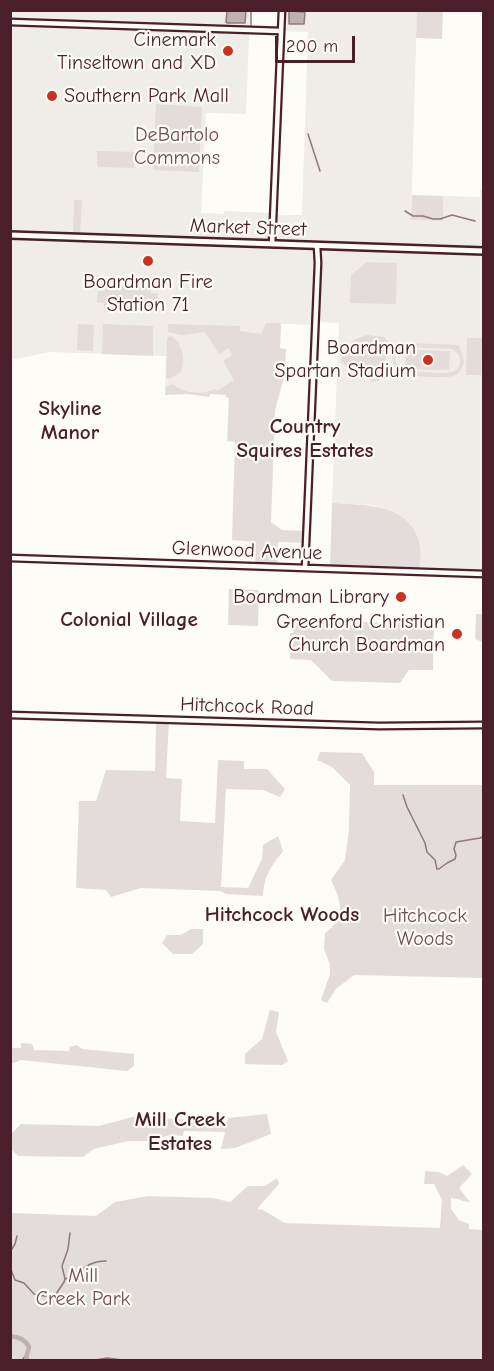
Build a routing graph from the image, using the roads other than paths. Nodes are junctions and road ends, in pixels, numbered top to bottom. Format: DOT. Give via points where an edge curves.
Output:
graph roads {
  1 [pos="282,10"];
  2 [pos="10,22"];
  3 [pos="281,31"];
  4 [pos="10,235"];
  5 [pos="272,244"];
  6 [pos="318,246"];
  7 [pos="483,251"];
  8 [pos="10,558"];
  9 [pos="305,568"];
  10 [pos="483,574"];
  11 [pos="10,715"];
  12 [pos="483,725"];
  1 -- 3 [label="street"];
  2 -- 3 [label="street"];
  3 -- 5 [label="street"];
  4 -- 5 [label="main road, Market Street"];
  5 -- 6 [label="main road, Market Street"];
  6 -- 7 [label="main road, Market Street"];
  6 -- 9 [label="street"];
  8 -- 9 [label="street, Glenwood Avenue"];
  9 -- 10 [label="street, Glenwood Avenue"];
  11 -- 12 [label="street, Hitchcock Road" via="364,726"];
}
